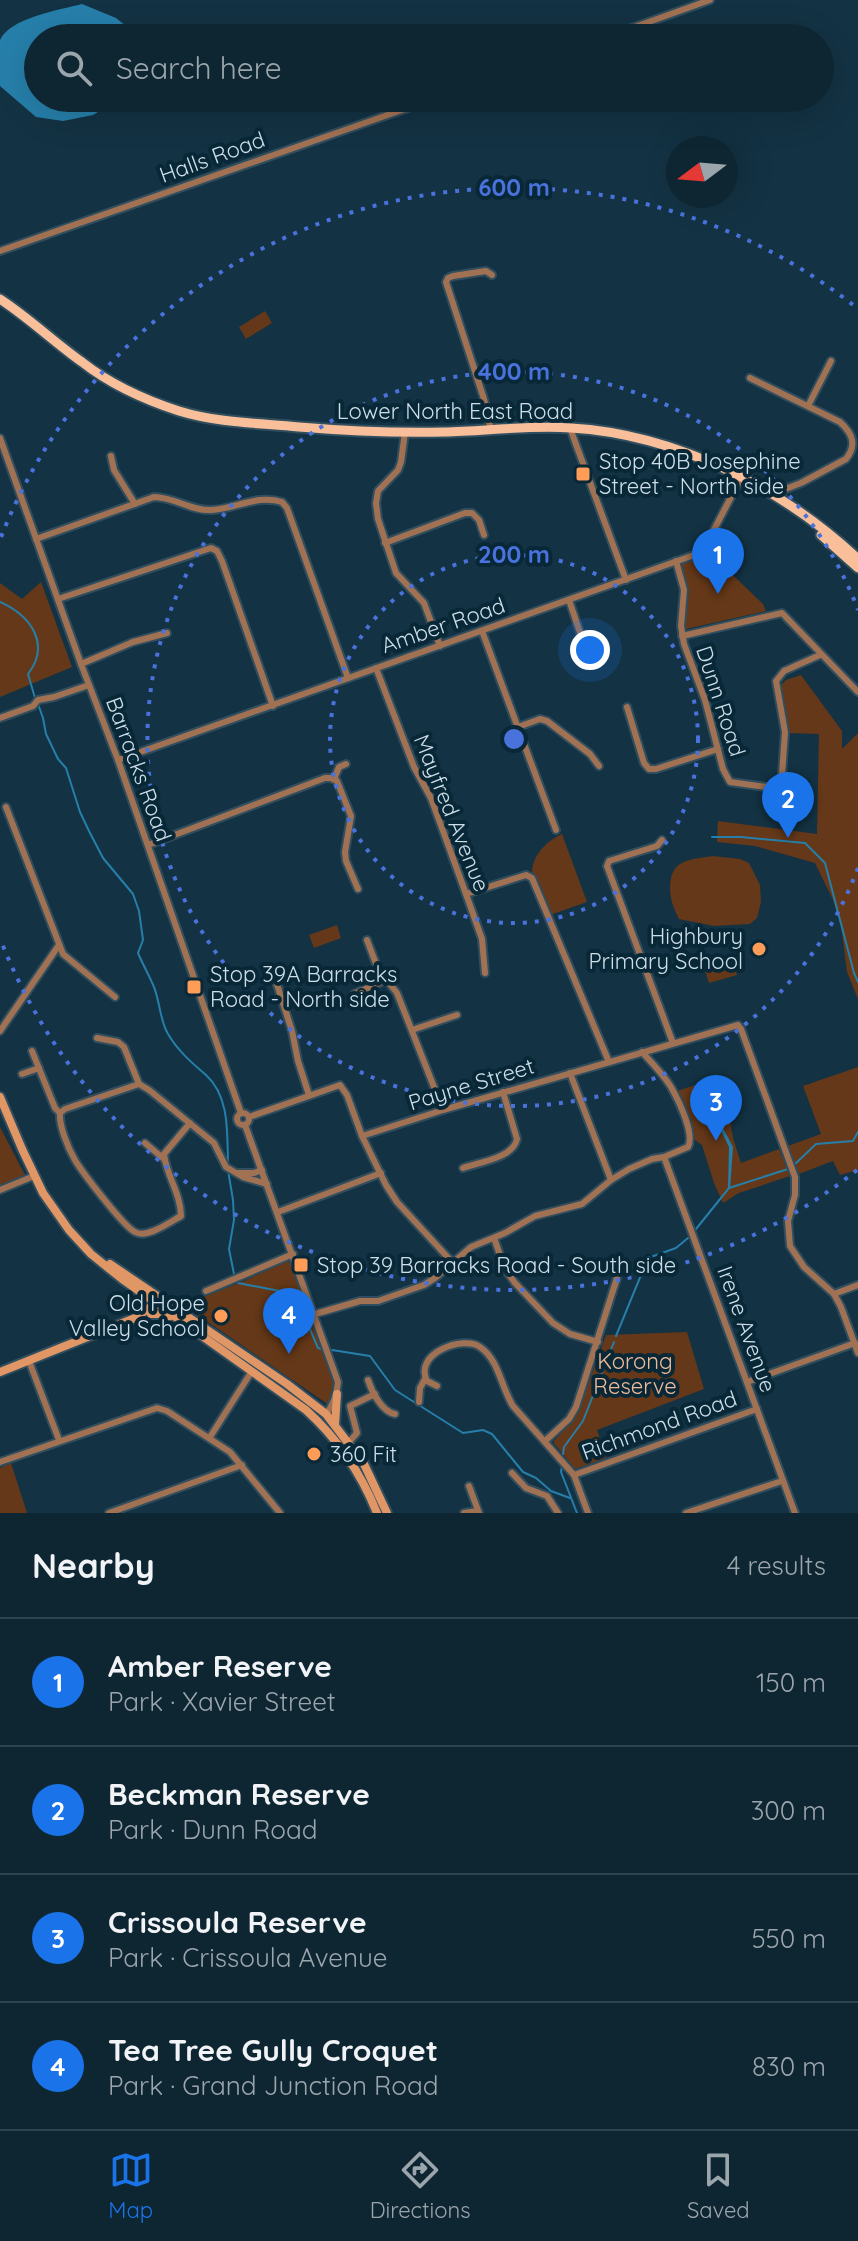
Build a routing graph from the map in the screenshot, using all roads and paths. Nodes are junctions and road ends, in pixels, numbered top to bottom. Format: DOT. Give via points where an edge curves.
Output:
graph roads {
  1 [pos="710,0"];
  2 [pos="643,24"];
  3 [pos="396,112"];
  4 [pos="0,251"];
  5 [pos="492,275"];
  6 [pos="0,299"];
  7 [pos="831,361"];
  8 [pos="750,378"];
  9 [pos="808,406"];
  10 [pos="570,428"];
  11 [pos="491,430"];
  12 [pos="405,432"];
  13 [pos="0,438"];
  14 [pos="111,456"];
  15 [pos="741,478"];
  16 [pos="770,495"];
  17 [pos="135,504"];
  18 [pos="786,504"];
  19 [pos="484,535"];
  20 [pos="36,539"];
  21 [pos="385,543"];
  22 [pos="858,559"];
  23 [pos="676,561"];
  24 [pos="858,568"];
  25 [pos="626,580"];
  26 [pos="58,599"];
  27 [pos="569,600"];
  28 [pos="482,631"];
  29 [pos="167,633"];
  30 [pos="682,636"];
  31 [pos="440,646"];
  32 [pos="820,655"];
  33 [pos="589,659"];
  34 [pos="81,664"];
  35 [pos="376,668"];
  36 [pos="348,678"];
  37 [pos="89,685"];
  38 [pos="858,692"];
  39 [pos="273,706"];
  40 [pos="627,707"];
  41 [pos="0,718"];
  42 [pos="518,727"];
  43 [pos="718,749"];
  44 [pos="118,760"];
  45 [pos="346,764"];
  46 [pos="599,766"];
  47 [pos="334,779"];
  48 [pos="6,807"];
  49 [pos="556,830"];
  50 [pos="662,840"];
  51 [pos="148,845"];
  52 [pos="358,889"];
  53 [pos="466,894"];
  54 [pos="367,940"];
  55 [pos="59,945"];
  56 [pos="273,972"];
  57 [pos="485,973"];
  58 [pos="386,980"];
  59 [pos="354,994"];
  60 [pos="115,997"];
  61 [pos="457,1015"];
  62 [pos="412,1030"];
  63 [pos="0,1031"];
  64 [pos="97,1038"];
  65 [pos="673,1043"];
  66 [pos="32,1051"];
  67 [pos="642,1052"];
  68 [pos="609,1062"];
  69 [pos="39,1068"];
  70 [pos="570,1073"];
  71 [pos="22,1074"];
  72 [pos="139,1084"];
  73 [pos="503,1092"];
  74 [pos="309,1095"];
  75 [pos="0,1097"];
  76 [pos="443,1110"];
  77 [pos="60,1113"];
  78 [pos="241,1113"];
  79 [pos="249,1117"];
  80 [pos="190,1123"];
  81 [pos="245,1125"];
  82 [pos="362,1136"];
  83 [pos="145,1143"];
  84 [pos="664,1157"];
  85 [pos="164,1159"];
  86 [pos="463,1168"];
  87 [pos="262,1170"];
  88 [pos="230,1171"];
  89 [pos="381,1173"];
  90 [pos="34,1176"];
  91 [pos="611,1180"];
  92 [pos="267,1184"];
  93 [pos="0,1190"];
  94 [pos="278,1212"];
  95 [pos="494,1238"];
  96 [pos="83,1245"];
  97 [pos="293,1254"];
  98 [pos="452,1262"];
  99 [pos="617,1278"];
  100 [pos="858,1285"];
  101 [pos="206,1291"];
  102 [pos="143,1293"];
  103 [pos="834,1294"];
  104 [pos="161,1301"];
  105 [pos="148,1312"];
  106 [pos="315,1314"];
  107 [pos="211,1342"];
  108 [pos="598,1342"];
  109 [pos="855,1343"];
  110 [pos="858,1353"];
  111 [pos="29,1361"];
  112 [pos="254,1367"];
  113 [pos="0,1372"];
  114 [pos="425,1379"];
  115 [pos="368,1380"];
  116 [pos="747,1382"];
  117 [pos="437,1386"];
  118 [pos="337,1394"];
  119 [pos="375,1394"];
  120 [pos="419,1402"];
  121 [pos="757,1409"];
  122 [pos="395,1414"];
  123 [pos="323,1418"];
  124 [pos="335,1425"];
  125 [pos="210,1437"];
  126 [pos="59,1440"];
  127 [pos="545,1441"];
  128 [pos="349,1442"];
  129 [pos="0,1462"];
  130 [pos="242,1465"];
  131 [pos="512,1473"];
  132 [pos="574,1475"];
  133 [pos="782,1481"];
  134 [pos="469,1486"];
  135 [pos="478,1512"];
  136 [pos="109,1513"];
  137 [pos="280,1513"];
  138 [pos="377,1513"];
  139 [pos="387,1513"];
  140 [pos="464,1513"];
  141 [pos="558,1513"];
  142 [pos="588,1513"];
  143 [pos="686,1513"];
  144 [pos="795,1513"];
  1 -- 2 [label="street"];
  3 -- 4 [label="street, Halls Road"];
  5 -- 11 [label="street" via="486,271 453,276 446,282"];
  6 -- 12 [label="main road, Lower North East Road" via="98,373 179,411 223,422"];
  7 -- 9 [label="street"];
  8 -- 9 [label="street"];
  9 -- 16 [label="street" via="848,429 853,440 850,454 824,472"];
  10 -- 11 [label="main road, Lower North East Road"];
  10 -- 15 [label="main road, Lower North East Road" via="652,441"];
  10 -- 25 [label="street"];
  11 -- 12 [label="main road, Lower North East Road"];
  12 -- 21 [label="street" via="398,470 378,491"];
  13 -- 20 [label="street, Barracks Road"];
  14 -- 17 [label="street"];
  15 -- 16 [label="main road, Lower North East Road"];
  15 -- 23 [label="street, Amber Road" via="706,545"];
  16 -- 18 [label="main road, Lower North East Road"];
  17 -- 20 [label="street"];
  17 -- 36 [label="street" via="162,497 211,510 259,499 282,502"];
  18 -- 22 [label="main road, Lower North East Road"];
  18 -- 24 [label="main road, Lower North East Road"];
  19 -- 21 [label="street" via="479,520 465,513"];
  20 -- 26 [label="street, Barracks Road"];
  21 -- 31 [label="street" via="396,573 424,603"];
  23 -- 25 [label="street, Amber Road"];
  23 -- 30 [label="street, Dunn Road" via="684,590"];
  25 -- 27 [label="street, Amber Road"];
  26 -- 34 [label="street, Barracks Road"];
  26 -- 39 [label="street" via="211,548 222,561"];
  27 -- 28 [label="street, Amber Road"];
  27 -- 33 [label="street"];
  28 -- 31 [label="street, Amber Road"];
  28 -- 42 [label="street"];
  29 -- 34 [label="street"];
  30 -- 32 [label="street" via="782,613"];
  30 -- 43 [label="street, Dunn Road"];
  31 -- 35 [label="street, Amber Road"];
  32 -- 38 [label="street"];
  32 -- 43 [label="street, Dunn Road" via="784,671 776,681 785,732 781,789 730,782"];
  34 -- 37 [label="street, Barracks Road"];
  35 -- 36 [label="street, Amber Road"];
  35 -- 53 [label="street, Mayfred Avenue"];
  36 -- 39 [label="street, Amber Road"];
  37 -- 41 [label="street"];
  37 -- 44 [label="street, Barracks Road"];
  39 -- 44 [label="street, Amber Road"];
  40 -- 43 [label="street" via="649,769"];
  42 -- 46 [label="street" via="547,721"];
  42 -- 49 [label="street"];
  44 -- 51 [label="street, Barracks Road"];
  45 -- 47 [label="street"];
  47 -- 51 [label="street"];
  47 -- 52 [label="street" via="351,816 345,852"];
  48 -- 55 [label="street"];
  50 -- 65 [label="street" via="607,866"];
  51 -- 78 [label="street, Barracks Road"];
  53 -- 57 [label="street, Mayfred Avenue" via="482,939"];
  53 -- 68 [label="street" via="526,875 532,878"];
  54 -- 58 [label="street"];
  55 -- 60 [label="street"];
  55 -- 63 [label="street"];
  56 -- 74 [label="street"];
  58 -- 59 [label="street"];
  58 -- 62 [label="street"];
  61 -- 62 [label="street"];
  62 -- 76 [label="street"];
  64 -- 72 [label="street" via="124,1047"];
  65 -- 67 [label="street, Payne Street"];
  65 -- 103 [label="street, Payne Street" via="738,1025 741,1029 795,1177 790,1246"];
  66 -- 69 [label="street"];
  67 -- 68 [label="street, Payne Street"];
  67 -- 84 [label="street" via="670,1085 691,1138 688,1147"];
  68 -- 70 [label="street, Payne Street"];
  69 -- 71 [label="street"];
  69 -- 77 [label="street"];
  70 -- 73 [label="street, Payne Street"];
  70 -- 91 [label="street"];
  72 -- 77 [label="street"];
  72 -- 80 [label="street"];
  73 -- 76 [label="street, Payne Street"];
  73 -- 86 [label="street" via="516,1145"];
  74 -- 79 [label="street"];
  74 -- 82 [label="street" via="340,1085"];
  75 -- 90 [label="main road"];
  76 -- 82 [label="street, Payne Street"];
  77 -- 85 [label="street" via="74,1159 134,1232 149,1232 181,1216"];
  78 -- 79 [label="street"];
  78 -- 81 [label="street" via="237,1121"];
  79 -- 81 [label="street"];
  80 -- 85 [label="street"];
  80 -- 88 [label="street" via="214,1143"];
  81 -- 87 [label="street"];
  82 -- 89 [label="street"];
  83 -- 85 [label="street"];
  84 -- 91 [label="street"];
  84 -- 116 [label="street, Irene Avenue"];
  87 -- 88 [label="street"];
  87 -- 92 [label="street"];
  88 -- 92 [label="street"];
  89 -- 94 [label="street"];
  89 -- 98 [label="street" via="397,1202"];
  90 -- 93 [label="street"];
  90 -- 96 [label="main road"];
  91 -- 95 [label="street" via="582,1204 535,1216"];
  92 -- 94 [label="street"];
  94 -- 97 [label="street"];
  95 -- 98 [label="street"];
  95 -- 108 [label="street" via="505,1269 553,1323"];
  96 -- 102 [label="main road"];
  96 -- 104 [label="main road"];
  97 -- 101 [label="street"];
  97 -- 106 [label="street"];
  98 -- 106 [label="street" via="409,1291"];
  99 -- 108 [label="street"];
  100 -- 103 [label="street"];
  102 -- 104 [label="main road"];
  102 -- 105 [label="main road"];
  103 -- 109 [label="street"];
  104 -- 105 [label="main road"];
  104 -- 107 [label="main road"];
  104 -- 112 [label="main road"];
  105 -- 107 [label="main road" via="165,1315"];
  105 -- 111 [label="main road"];
  106 -- 118 [label="street" via="338,1382"];
  107 -- 112 [label="main road"];
  108 -- 127 [label="street" via="576,1407"];
  109 -- 110 [label="street"];
  109 -- 116 [label="street"];
  111 -- 113 [label="main road"];
  111 -- 126 [label="street"];
  112 -- 123 [label="main road"];
  112 -- 125 [label="street"];
  114 -- 117 [label="street"];
  114 -- 120 [label="street"];
  114 -- 127 [label="street" via="424,1364 436,1352 464,1343 483,1348 507,1397"];
  115 -- 119 [label="street"];
  116 -- 121 [label="street, Irene Avenue"];
  118 -- 123 [label="street"];
  118 -- 124 [label="main road"];
  119 -- 122 [label="street"];
  119 -- 128 [label="street" via="350,1406 357,1433"];
  121 -- 132 [label="street, Richmond Road"];
  121 -- 133 [label="street, Irene Avenue"];
  123 -- 124 [label="main road"];
  123 -- 138 [label="main road"];
  124 -- 128 [label="main road"];
  125 -- 126 [label="street" via="157,1408"];
  125 -- 130 [label="street"];
  126 -- 129 [label="street"];
  127 -- 132 [label="street"];
  128 -- 139 [label="main road"];
  130 -- 136 [label="street"];
  130 -- 137 [label="street"];
  131 -- 141 [label="street" via="526,1488 547,1496"];
  132 -- 142 [label="street"];
  133 -- 143 [label="street"];
  133 -- 144 [label="street, Irene Avenue"];
  134 -- 135 [label="street"];
  135 -- 140 [label="street"];
}
